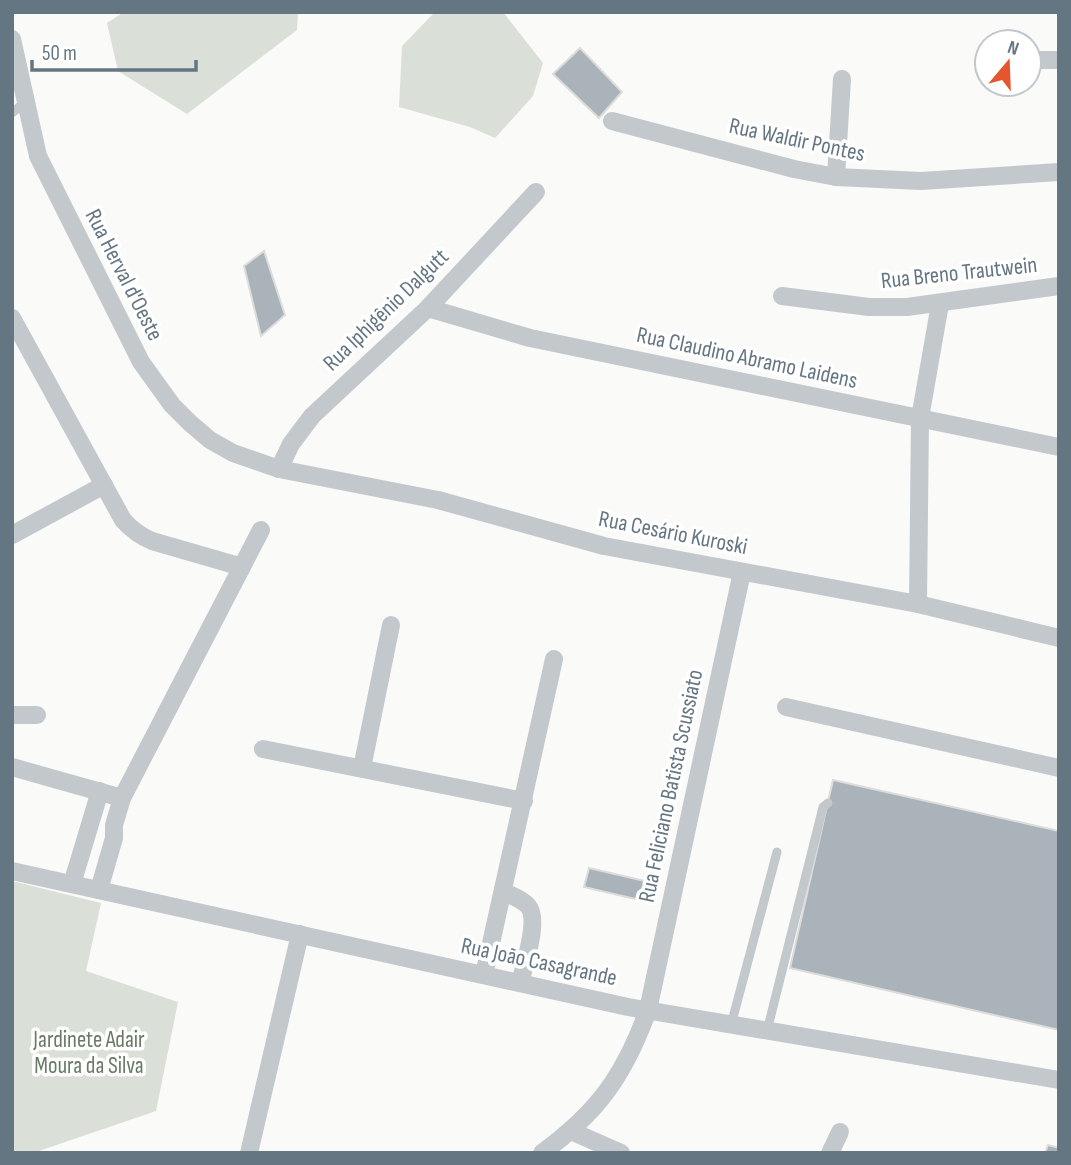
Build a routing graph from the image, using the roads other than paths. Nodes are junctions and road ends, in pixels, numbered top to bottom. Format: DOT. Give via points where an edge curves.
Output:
graph roads {
  1 [pos="12,39"];
  2 [pos="15,67"];
  3 [pos="842,79"];
  4 [pos="19,107"];
  5 [pos="612,121"];
  6 [pos="1059,172"];
  7 [pos="836,177"];
  8 [pos="536,192"];
  9 [pos="1059,286"];
  10 [pos="782,296"];
  11 [pos="940,304"];
  12 [pos="428,308"];
  13 [pos="12,318"];
  14 [pos="920,418"];
  15 [pos="1059,447"];
  16 [pos="279,469"];
  17 [pos="104,485"];
  18 [pos="261,530"];
  19 [pos="12,535"];
  20 [pos="242,567"];
  21 [pos="742,572"];
  22 [pos="918,604"];
  23 [pos="391,625"];
  24 [pos="1059,638"];
  25 [pos="554,659"];
  26 [pos="786,707"];
  27 [pos="12,715"];
  28 [pos="37,715"];
  29 [pos="263,749"];
  30 [pos="12,767"];
  31 [pos="362,768"];
  32 [pos="1059,768"];
  33 [pos="100,792"];
  34 [pos="122,797"];
  35 [pos="524,801"];
  36 [pos="828,803"];
  37 [pos="777,852"];
  38 [pos="12,871"];
  39 [pos="72,884"];
  40 [pos="99,890"];
  41 [pos="504,892"];
  42 [pos="300,934"];
  43 [pos="484,975"];
  44 [pos="520,983"];
  45 [pos="648,1010"];
  46 [pos="731,1025"];
  47 [pos="767,1031"];
  48 [pos="1059,1080"];
  49 [pos="572,1131"];
  50 [pos="839,1132"];
  51 [pos="249,1153"];
  52 [pos="542,1153"];
  53 [pos="621,1153"];
  54 [pos="830,1153"];
  1 -- 2 [label="street, Rua Herval d'Oeste"];
  2 -- 4 [label="street, Rua Herval d'Oeste"];
  3 -- 7 [label="street"];
  4 -- 16 [label="street, Rua Herval d'Oeste" via="44,172 154,383 210,440"];
  5 -- 7 [label="street, Rua Waldir Pontes"];
  6 -- 7 [label="street, Rua Waldir Pontes" via="920,181"];
  8 -- 12 [label="street, Rua Iphigênio Dalgutt"];
  9 -- 11 [label="street, Rua Breno Trautwein"];
  10 -- 11 [label="street, Rua Breno Trautwein" via="869,307"];
  11 -- 14 [label="street"];
  12 -- 14 [label="street, Rua Claudino Abramo Laidens" via="530,338"];
  12 -- 16 [label="street, Rua Iphigênio Dalgutt" via="312,416"];
  13 -- 17 [label="street"];
  14 -- 15 [label="street, Rua Claudino Abramo Laidens"];
  14 -- 22 [label="street"];
  16 -- 21 [label="street, Rua Cesário Kuroski" via="424,496 604,546"];
  17 -- 19 [label="street"];
  17 -- 20 [label="street" via="123,520 140,536"];
  18 -- 20 [label="street"];
  20 -- 34 [label="street"];
  21 -- 22 [label="street, Rua Cesário Kuroski"];
  21 -- 45 [label="street, Rua Feliciano Batista Scussiato"];
  22 -- 24 [label="street, Rua Cesário Kuroski"];
  23 -- 31 [label="street"];
  25 -- 35 [label="street"];
  26 -- 32 [label="street"];
  27 -- 28 [label="street"];
  29 -- 31 [label="street"];
  30 -- 33 [label="street"];
  31 -- 35 [label="street"];
  33 -- 34 [label="street"];
  33 -- 39 [label="street"];
  34 -- 40 [label="street"];
  35 -- 41 [label="street"];
  36 -- 47 [label="lane" via="823,807"];
  37 -- 46 [label="lane"];
  38 -- 39 [label="street, Rua João Casagrande"];
  39 -- 40 [label="street, Rua João Casagrande"];
  40 -- 42 [label="street, Rua João Casagrande"];
  41 -- 43 [label="street"];
  41 -- 44 [label="street" via="529,907 532,914"];
  42 -- 43 [label="street, Rua João Casagrande"];
  42 -- 51 [label="street"];
  43 -- 44 [label="street, Rua João Casagrande"];
  44 -- 45 [label="street, Rua João Casagrande"];
  45 -- 46 [label="street, Rua João Casagrande"];
  45 -- 49 [label="street, Rua Feliciano Batista Scussiato" via="616,1078"];
  46 -- 47 [label="street, Rua João Casagrande"];
  47 -- 48 [label="street, Rua João Casagrande"];
  49 -- 52 [label="street, Rua Feliciano Batista Scussiato"];
  49 -- 53 [label="street"];
  50 -- 54 [label="street"];
}
